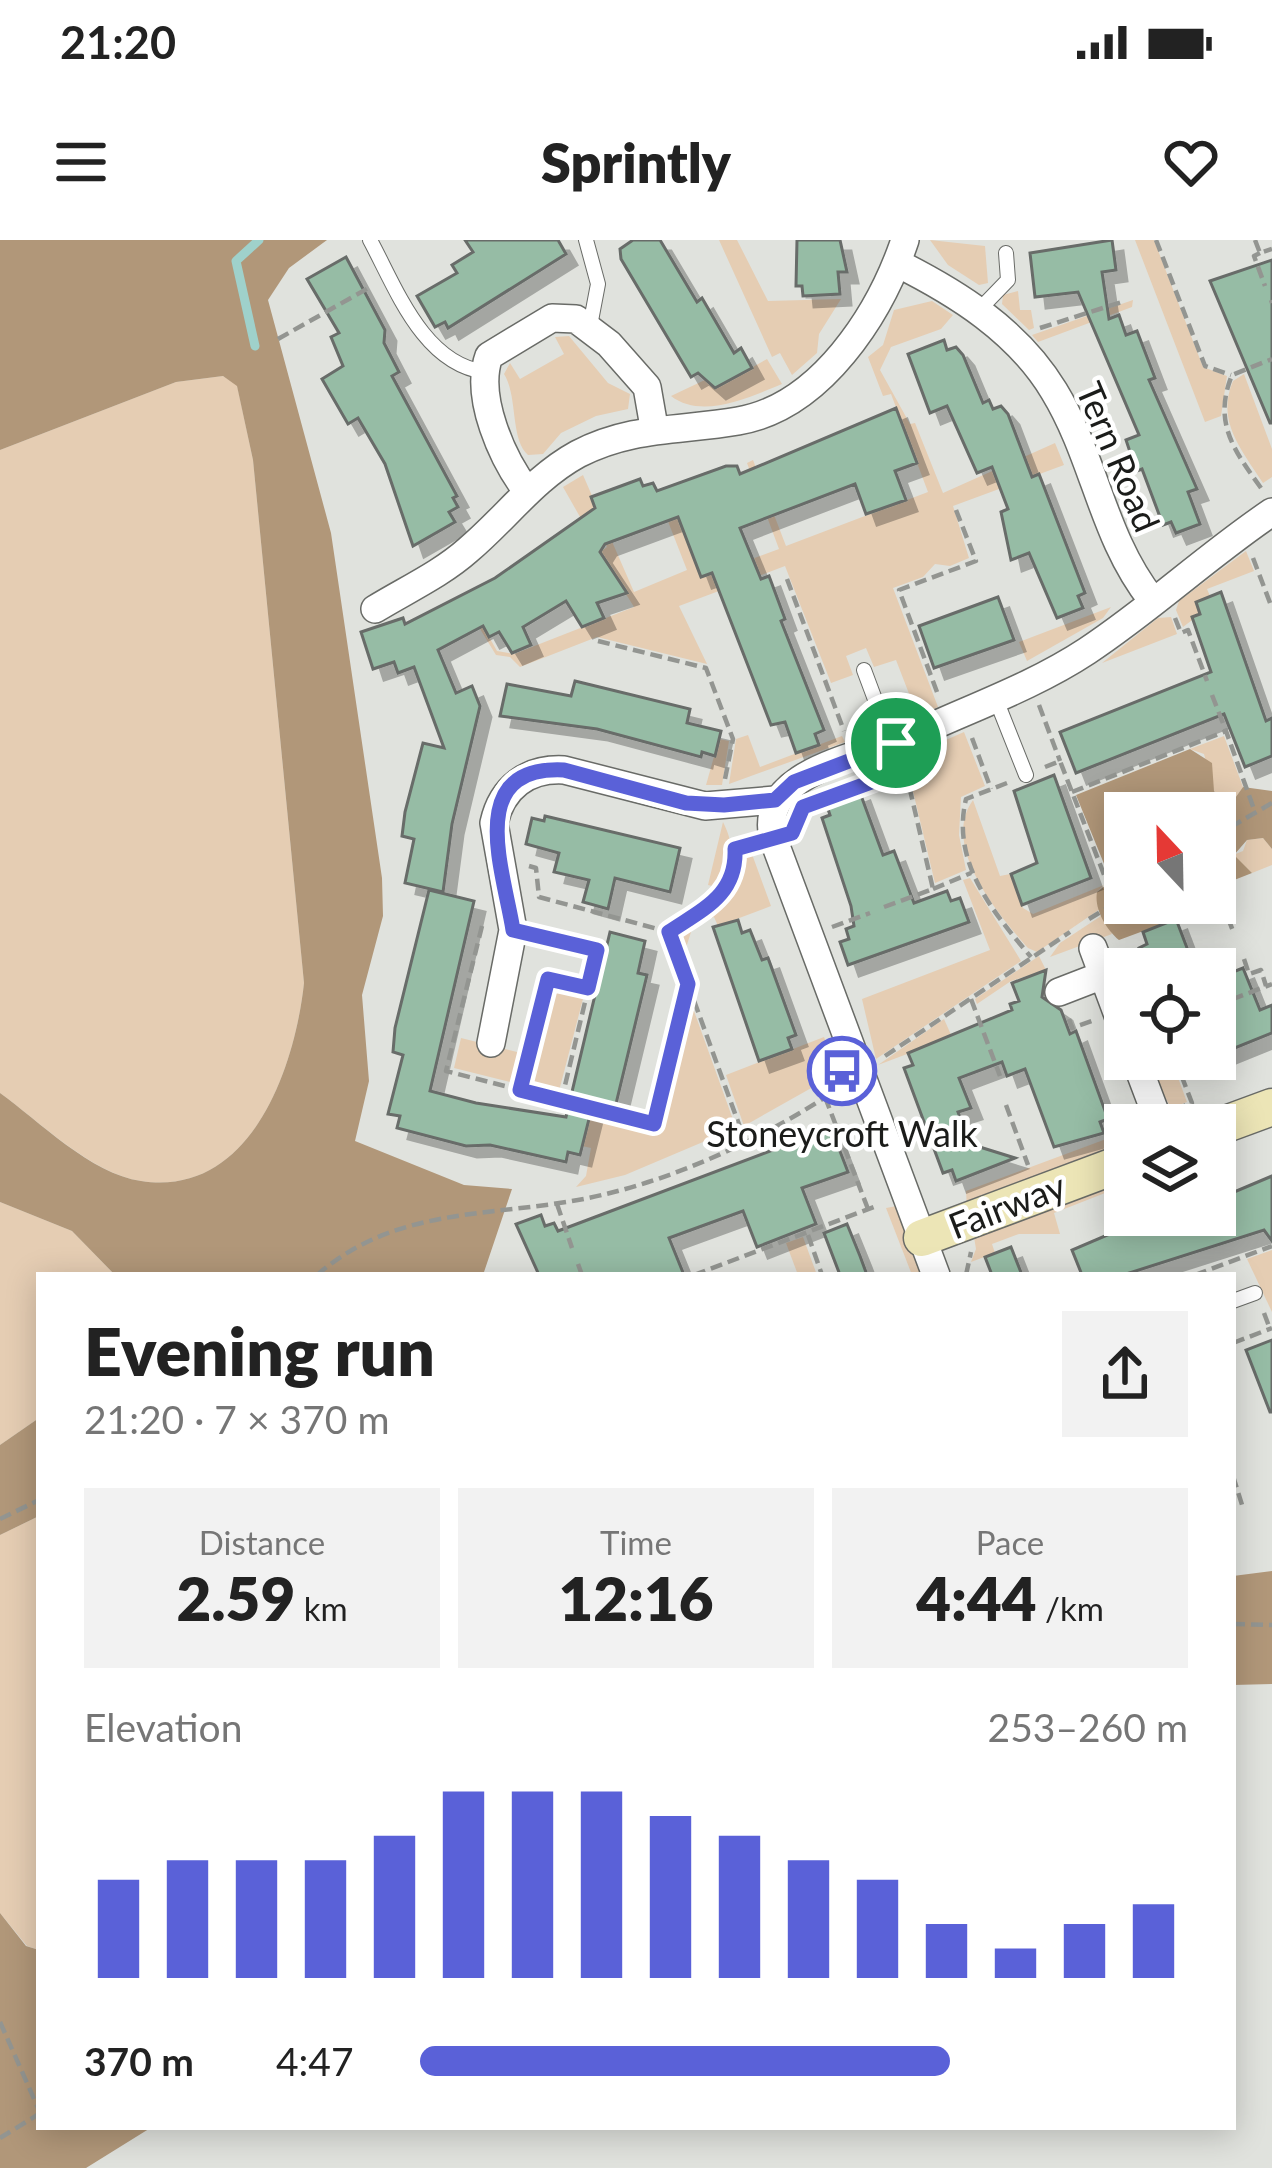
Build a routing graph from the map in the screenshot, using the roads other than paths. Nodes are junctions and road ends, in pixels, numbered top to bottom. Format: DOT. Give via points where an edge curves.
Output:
graph roads {
  1 [pos="370,240"];
  2 [pos="586,240"];
  3 [pos="901,251"];
  4 [pos="1006,253"];
  5 [pos="978,311"];
  6 [pos="590,326"];
  7 [pos="484,372"];
  8 [pos="655,427"];
  9 [pos="527,491"];
  10 [pos="1272,512"];
  11 [pos="1155,598"];
  12 [pos="375,609"];
  13 [pos="863,670"];
  14 [pos="995,698"];
  15 [pos="898,752"];
  16 [pos="1026,775"];
  17 [pos="775,800"];
  18 [pos="513,930"];
  19 [pos="597,950"];
  20 [pos="1104,977"];
  21 [pos="1059,992"];
  22 [pos="491,1043"];
  23 [pos="1272,1107"];
  24 [pos="1236,1120"];
  25 [pos="1104,1170"];
  26 [pos="922,1238"];
  27 [pos="935,1272"];
  28 [pos="1256,1293"];
  29 [pos="1236,1300"];
  1 -- 7 [label="lane" via="431,343 467,370"];
  2 -- 6 [label="lane" via="598,284"];
  3 -- 5 [label="street, Tern Road"];
  3 -- 8 [label="street" via="843,350 803,393 740,421"];
  4 -- 5 [label="lane" via="1008,280"];
  5 -- 11 [label="street, Tern Road" via="1055,392 1116,548"];
  6 -- 7 [label="street" via="552,318 494,351"];
  6 -- 8 [label="street" via="647,387"];
  7 -- 9 [label="street" via="505,457"];
  8 -- 9 [label="street" via="576,455"];
  9 -- 12 [label="street" via="457,560"];
  10 -- 11 [label="street"];
  11 -- 14 [label="street" via="1086,652"];
  13 -- 15 [label="lane"];
  14 -- 15 [label="street"];
  14 -- 16 [label="lane"];
  15 -- 17 [label="street" via="794,782"];
  17 -- 18 [label="street" via="686,803 548,770 520,780 497,808"];
  17 -- 26 [label="street, Fairway" via="772,838"];
  18 -- 19 [label="lane"];
  18 -- 22 [label="street"];
  20 -- 21 [label="street" via="1098,961"];
  23 -- 24 [label="street"];
  25 -- 26 [label="street, Fairway"];
  26 -- 27 [label="street"];
  28 -- 29 [label="lane"];
}
